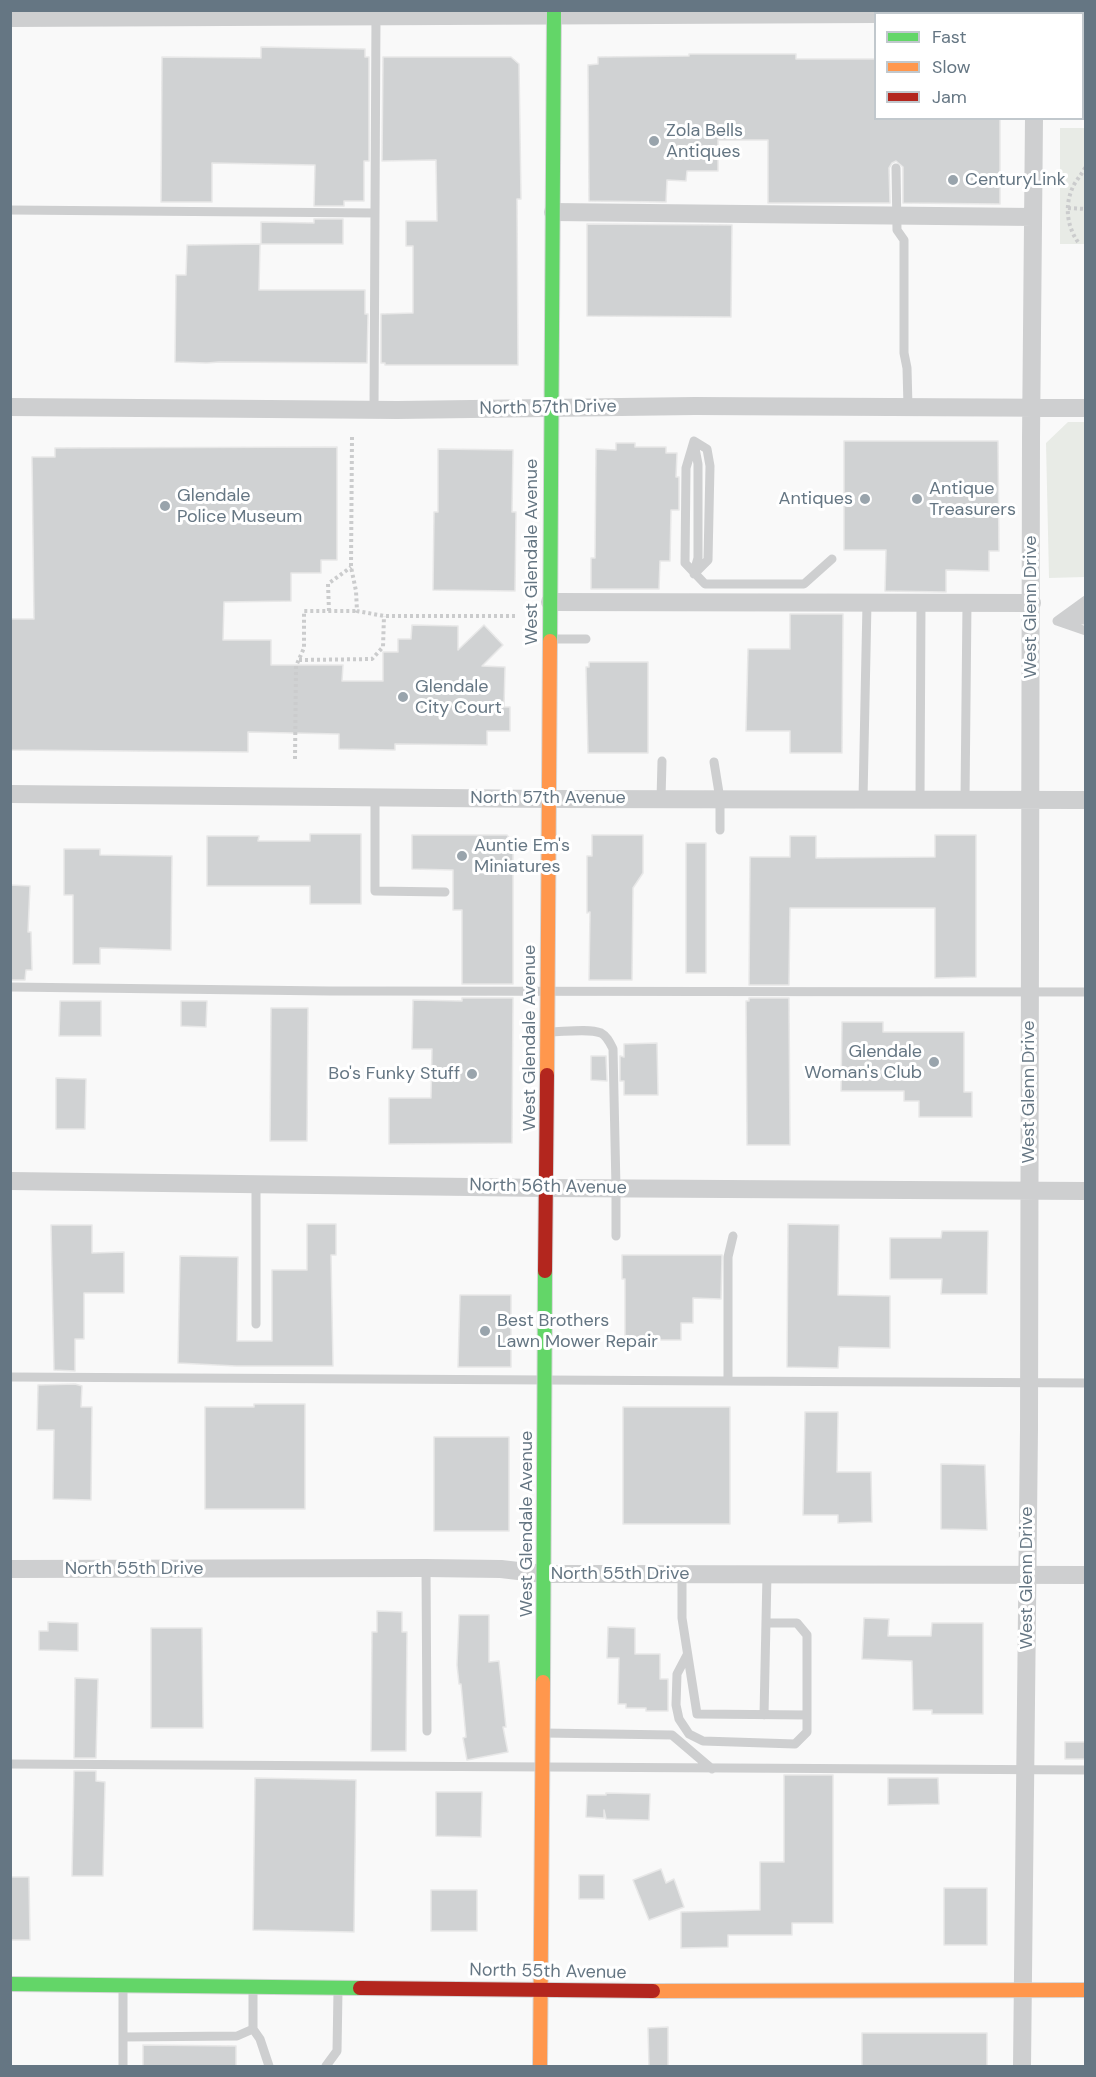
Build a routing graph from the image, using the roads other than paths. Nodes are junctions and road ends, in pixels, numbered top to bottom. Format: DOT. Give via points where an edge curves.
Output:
graph roads {
  1 [pos="146,13"];
  2 [pos="554,13"];
  3 [pos="376,14"];
  4 [pos="874,14"];
  5 [pos="10,18"];
  6 [pos="1034,120"];
  7 [pos="896,168"];
  8 [pos="10,210"];
  9 [pos="553,212"];
  10 [pos="375,213"];
  11 [pos="896,215"];
  12 [pos="1033,217"];
  13 [pos="10,407"];
  14 [pos="908,407"];
  15 [pos="551,408"];
  16 [pos="1032,408"];
  17 [pos="1086,408"];
  18 [pos="374,410"];
  19 [pos="832,559"];
  20 [pos="694,574"];
  21 [pos="1086,600"];
  22 [pos="550,602"];
  23 [pos="867,603"];
  24 [pos="921,603"];
  25 [pos="968,603"];
  26 [pos="1032,603"];
  27 [pos="1086,611"];
  28 [pos="1086,620"];
  29 [pos="1057,621"];
  30 [pos="1086,631"];
  31 [pos="550,639"];
  32 [pos="586,639"];
  33 [pos="662,761"];
  34 [pos="714,762"];
  35 [pos="10,794"];
  36 [pos="375,797"];
  37 [pos="549,799"];
  38 [pos="661,799"];
  39 [pos="720,799"];
  40 [pos="863,799"];
  41 [pos="920,799"];
  42 [pos="965,800"];
  43 [pos="1030,800"];
  44 [pos="1086,800"];
  45 [pos="720,830"];
  46 [pos="445,892"];
  47 [pos="10,987"];
  48 [pos="549,992"];
  49 [pos="1029,992"];
  50 [pos="1086,992"];
  51 [pos="548,1032"];
  52 [pos="10,1181"];
  53 [pos="256,1183"];
  54 [pos="546,1188"];
  55 [pos="616,1188"];
  56 [pos="1029,1190"];
  57 [pos="1086,1191"];
  58 [pos="616,1236"];
  59 [pos="733,1236"];
  60 [pos="256,1324"];
  61 [pos="10,1377"];
  62 [pos="546,1380"];
  63 [pos="728,1381"];
  64 [pos="1028,1383"];
  65 [pos="1086,1383"];
  66 [pos="426,1568"];
  67 [pos="10,1569"];
  68 [pos="544,1574"];
  69 [pos="682,1575"];
  70 [pos="767,1575"];
  71 [pos="1028,1575"];
  72 [pos="1086,1575"];
  73 [pos="766,1623"];
  74 [pos="687,1655"];
  75 [pos="764,1715"];
  76 [pos="807,1715"];
  77 [pos="427,1731"];
  78 [pos="544,1733"];
  79 [pos="10,1764"];
  80 [pos="544,1766"];
  81 [pos="712,1769"];
  82 [pos="1026,1770"];
  83 [pos="1086,1770"];
  84 [pos="10,1983"];
  85 [pos="123,1984"];
  86 [pos="253,1986"];
  87 [pos="338,1988"];
  88 [pos="542,1990"];
  89 [pos="1023,1990"];
  90 [pos="1086,1990"];
  91 [pos="253,2029"];
  92 [pos="123,2037"];
  93 [pos="123,2067"];
  94 [pos="268,2067"];
  95 [pos="327,2067"];
  96 [pos="540,2067"];
  97 [pos="1022,2067"];
  1 -- 3 [label="street"];
  1 -- 5 [label="street"];
  2 -- 3 [label="street"];
  2 -- 4 [label="street"];
  2 -- 9 [label="main road, West Glendale Avenue"];
  3 -- 10 [label="lane"];
  6 -- 12 [label="street, West Glenn Drive"];
  7 -- 11 [label="lane"];
  8 -- 10 [label="lane"];
  9 -- 11 [label="street"];
  9 -- 15 [label="main road, West Glendale Avenue"];
  10 -- 18 [label="lane"];
  11 -- 12 [label="street"];
  11 -- 14 [label="lane" via="897,230 904,240"];
  12 -- 16 [label="street, West Glenn Drive"];
  13 -- 18 [label="street, North 57th Drive"];
  14 -- 15 [label="street, North 57th Drive"];
  14 -- 16 [label="street, North 57th Drive"];
  15 -- 18 [label="street, North 57th Drive"];
  15 -- 22 [label="main road, West Glendale Avenue"];
  16 -- 17 [label="street, North 57th Drive"];
  16 -- 26 [label="street, West Glenn Drive"];
  19 -- 20 [label="lane" via="804,585 705,584"];
  20 -- 20 [label="lane" via="708,560 710,466 707,449 694,441 686,468 685,563"];
  21 -- 29 [label="lane"];
  22 -- 23 [label="street"];
  22 -- 31 [label="main road, West Glendale Avenue"];
  23 -- 24 [label="street"];
  23 -- 40 [label="lane"];
  24 -- 25 [label="street"];
  24 -- 41 [label="lane"];
  25 -- 26 [label="street"];
  25 -- 42 [label="lane"];
  26 -- 43 [label="street, West Glenn Drive"];
  27 -- 29 [label="lane"];
  28 -- 29 [label="lane"];
  29 -- 30 [label="lane"];
  31 -- 32 [label="lane"];
  31 -- 37 [label="main road, West Glendale Avenue"];
  33 -- 38 [label="lane"];
  34 -- 39 [label="lane"];
  35 -- 36 [label="street, North 57th Avenue"];
  36 -- 37 [label="street, North 57th Avenue"];
  36 -- 46 [label="lane" via="375,891"];
  37 -- 38 [label="street, North 57th Avenue"];
  37 -- 48 [label="main road, West Glendale Avenue"];
  38 -- 39 [label="street, North 57th Avenue"];
  39 -- 40 [label="street, North 57th Avenue"];
  39 -- 45 [label="lane"];
  40 -- 41 [label="street, North 57th Avenue"];
  41 -- 42 [label="street, North 57th Avenue"];
  42 -- 43 [label="street, North 57th Avenue"];
  43 -- 44 [label="street, North 57th Avenue"];
  43 -- 49 [label="street, West Glenn Drive"];
  47 -- 48 [label="lane"];
  48 -- 49 [label="lane"];
  48 -- 51 [label="main road, West Glendale Avenue"];
  49 -- 50 [label="lane"];
  49 -- 56 [label="street, West Glenn Drive"];
  51 -- 54 [label="main road, West Glendale Avenue"];
  51 -- 55 [label="lane" via="601,1033 613,1049"];
  52 -- 53 [label="street, North 56th Avenue"];
  53 -- 54 [label="street, North 56th Avenue"];
  53 -- 60 [label="lane"];
  54 -- 55 [label="street, North 56th Avenue"];
  54 -- 62 [label="main road, West Glendale Avenue"];
  55 -- 56 [label="street, North 56th Avenue"];
  55 -- 58 [label="lane"];
  56 -- 57 [label="street, North 56th Avenue"];
  56 -- 64 [label="street, West Glenn Drive"];
  59 -- 63 [label="lane" via="728,1257"];
  61 -- 62 [label="lane"];
  62 -- 63 [label="lane"];
  62 -- 68 [label="main road, West Glendale Avenue"];
  63 -- 64 [label="lane"];
  64 -- 65 [label="lane"];
  64 -- 71 [label="street, West Glenn Drive"];
  66 -- 67 [label="street, North 55th Drive"];
  66 -- 68 [label="street, North 55th Drive"];
  66 -- 77 [label="lane"];
  68 -- 69 [label="street, North 55th Drive"];
  68 -- 78 [label="main road, West Glendale Avenue"];
  69 -- 70 [label="street, North 55th Drive"];
  69 -- 74 [label="lane"];
  70 -- 71 [label="street, North 55th Drive"];
  70 -- 73 [label="lane"];
  71 -- 72 [label="street, North 55th Drive"];
  71 -- 82 [label="street, West Glenn Drive"];
  73 -- 75 [label="lane"];
  73 -- 76 [label="lane" via="797,1623 807,1635"];
  74 -- 75 [label="lane" via="697,1714"];
  74 -- 76 [label="lane" via="677,1674 676,1705 689,1734 703,1741 795,1744 807,1732"];
  75 -- 76 [label="lane"];
  78 -- 80 [label="main road, West Glendale Avenue"];
  78 -- 81 [label="lane" via="672,1735"];
  79 -- 80 [label="lane"];
  80 -- 81 [label="lane"];
  80 -- 88 [label="main road, West Glendale Avenue"];
  81 -- 82 [label="lane"];
  82 -- 83 [label="lane"];
  82 -- 89 [label="street, West Glenn Drive"];
  84 -- 85 [label="main road, North 55th Avenue"];
  85 -- 86 [label="main road, North 55th Avenue"];
  85 -- 92 [label="lane"];
  86 -- 87 [label="main road, North 55th Avenue"];
  86 -- 91 [label="lane"];
  87 -- 88 [label="main road, North 55th Avenue"];
  87 -- 95 [label="lane" via="337,2051"];
  88 -- 89 [label="main road, North 55th Avenue"];
  88 -- 96 [label="main road, West Glendale Avenue"];
  89 -- 90 [label="main road, North 55th Avenue"];
  89 -- 97 [label="street, West Glenn Drive"];
  91 -- 92 [label="lane" via="237,2036"];
  91 -- 94 [label="lane"];
  92 -- 93 [label="lane"];
}
